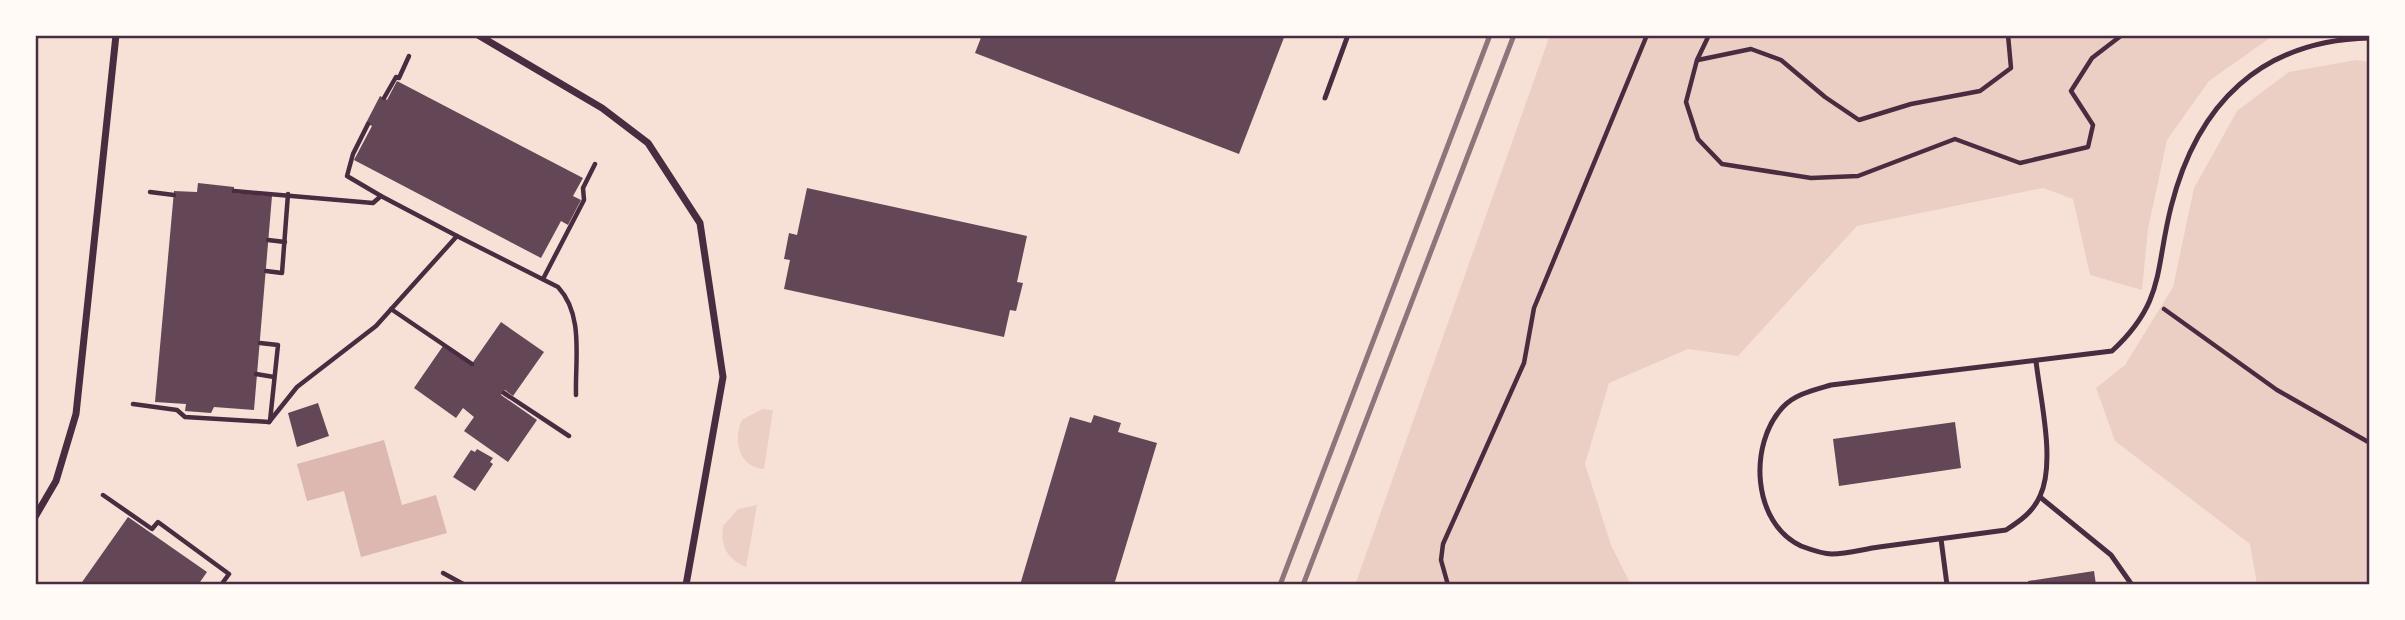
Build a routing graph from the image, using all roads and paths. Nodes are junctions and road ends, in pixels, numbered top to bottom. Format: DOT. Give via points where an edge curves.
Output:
graph roads {
  1 [pos="116,35"];
  2 [pos="478,35"];
  3 [pos="1348,35"];
  4 [pos="1647,35"];
  5 [pos="1709,35"];
  6 [pos="2008,35"];
  7 [pos="2122,35"];
  8 [pos="2370,38"];
  9 [pos="409,56"];
  10 [pos="1697,60"];
  11 [pos="1325,98"];
  12 [pos="384,99"];
  13 [pos="368,124"];
  14 [pos="595,164"];
  15 [pos="150,191"];
  16 [pos="234,191"];
  17 [pos="288,194"];
  18 [pos="174,195"];
  19 [pos="381,196"];
  20 [pos="457,236"];
  21 [pos="268,240"];
  22 [pos="285,242"];
  23 [pos="265,271"];
  24 [pos="543,279"];
  25 [pos="2152,300"];
  26 [pos="391,309"];
  27 [pos="260,343"];
  28 [pos="2036,361"];
  29 [pos="472,363"];
  30 [pos="257,374"];
  31 [pos="274,377"];
  32 [pos="504,393"];
  33 [pos="576,395"];
  34 [pos="133,404"];
  35 [pos="270,422"];
  36 [pos="569,436"];
  37 [pos="2370,443"];
  38 [pos="103,495"];
  39 [pos="2040,497"];
  40 [pos="35,517"];
  41 [pos="1941,539"];
  42 [pos="443,573"];
  43 [pos="221,585"];
  44 [pos="465,585"];
  45 [pos="685,585"];
  46 [pos="1448,585"];
  47 [pos="1947,585"];
  48 [pos="2132,585"];
  1 -- 40 [label="street" via="76,414 56,481"];
  2 -- 45 [label="street" via="602,108 648,143 700,223 723,377"];
  3 -- 11 [label="lane"];
  4 -- 46 [label="path" via="1534,308 1524,363 1443,544 1441,560"];
  5 -- 10 [label="path"];
  6 -- 10 [label="path" via="2011,68 1980,91 1859,120 1781,60 1751,49"];
  7 -- 10 [label="path" via="2092,58 2071,91 2093,125 2088,147 2020,163 1955,139 1858,176 1811,178 1723,164 1698,139 1686,102"];
  8 -- 25 [label="lane" via="2324,42 2288,54 2262,66 2214,108 2178,180"];
  9 -- 12 [label="path"];
  13 -- 19 [label="path" via="352,154 347,176"];
  14 -- 24 [label="path" via="583,188 584,200"];
  15 -- 18 [label="path"];
  16 -- 17 [label="path"];
  17 -- 19 [label="path" via="373,203"];
  17 -- 22 [label="path"];
  19 -- 20 [label="path"];
  20 -- 24 [label="path"];
  20 -- 26 [label="path"];
  21 -- 22 [label="path"];
  22 -- 23 [label="path" via="282,273"];
  24 -- 33 [label="path" via="558,287 572,309"];
  25 -- 28 [label="lane" via="2136,330 2112,351"];
  25 -- 37 [label="path" via="2277,390"];
  26 -- 29 [label="path"];
  26 -- 35 [label="path" via="376,326 297,387"];
  27 -- 31 [label="path" via="278,345"];
  28 -- 39 [label="lane" via="2046,451"];
  28 -- 41 [label="lane" via="1831,385 1804,393 1784,406 1773,421 1763,442 1761,484 1778,529 1801,546 1831,554"];
  30 -- 31 [label="path"];
  31 -- 35 [label="path"];
  32 -- 36 [label="path"];
  34 -- 35 [label="path" via="177,410 185,417"];
  38 -- 43 [label="path" via="152,528 158,522 229,574"];
  39 -- 41 [label="lane" via="2024,518 2006,530"];
  39 -- 48 [label="lane" via="2111,555"];
  41 -- 47 [label="lane"];
  42 -- 44 [label="path"];
}
